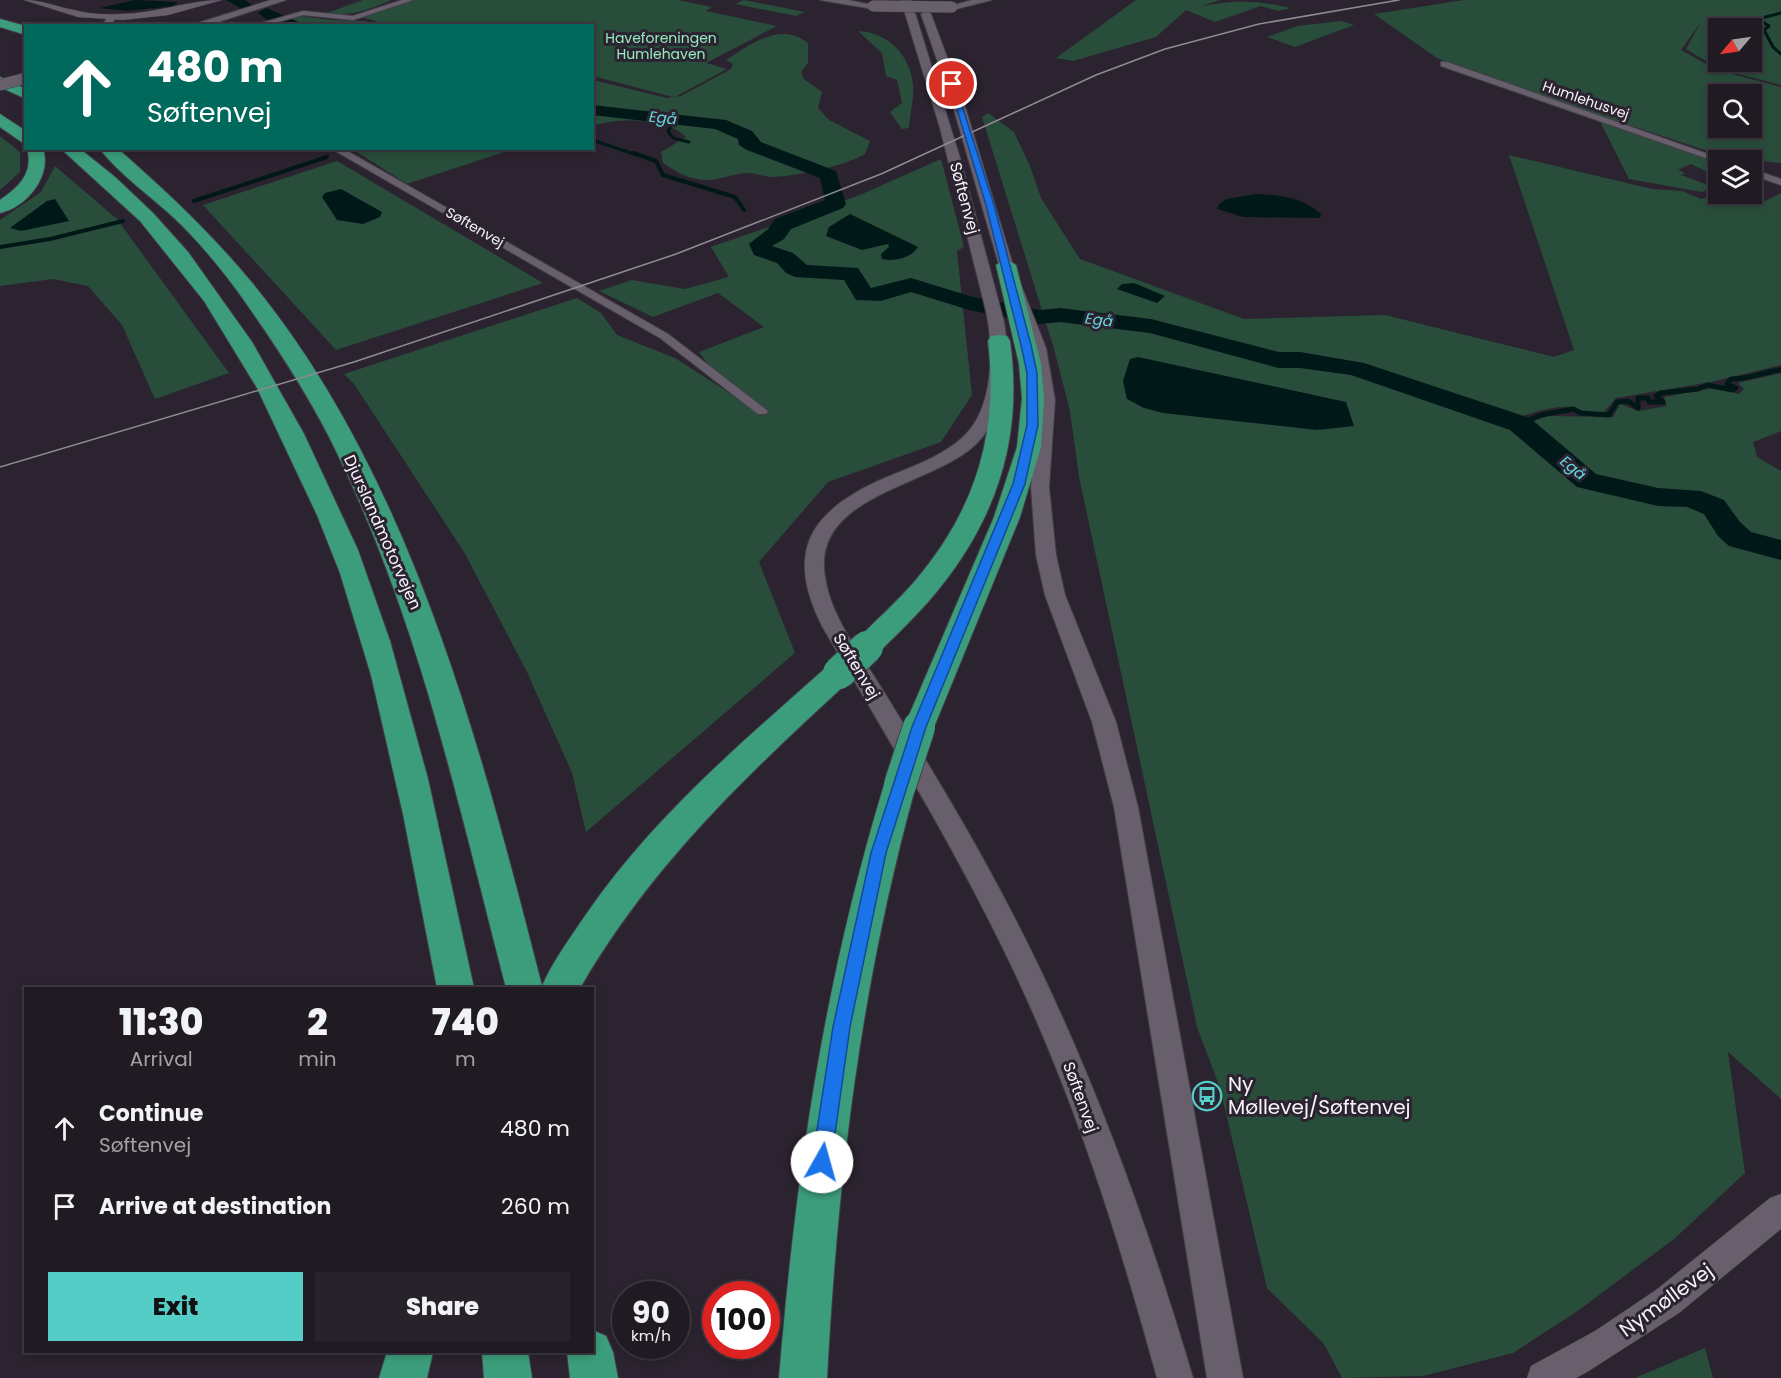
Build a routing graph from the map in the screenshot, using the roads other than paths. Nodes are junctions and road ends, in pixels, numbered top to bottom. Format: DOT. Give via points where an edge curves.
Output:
graph roads {
  1 [pos="29,0"];
  2 [pos="218,0"];
  3 [pos="281,0"];
  4 [pos="293,0"];
  5 [pos="409,0"];
  6 [pos="825,0"];
  7 [pos="906,0"];
  8 [pos="921,0"];
  9 [pos="987,0"];
  10 [pos="112,18"];
  11 [pos="0,23"];
  12 [pos="106,24"];
  13 [pos="200,24"];
  14 [pos="213,24"];
  15 [pos="260,24"];
  16 [pos="24,30"];
  17 [pos="1444,64"];
  18 [pos="24,76"];
  19 [pos="0,82"];
  20 [pos="24,94"];
  21 [pos="0,103"];
  22 [pos="24,118"];
  23 [pos="0,119"];
  24 [pos="24,140"];
  25 [pos="30,150"];
  26 [pos="34,150"];
  27 [pos="70,150"];
  28 [pos="109,150"];
  29 [pos="338,150"];
  30 [pos="1708,156"];
  31 [pos="1762,175"];
  32 [pos="1781,182"];
  33 [pos="0,198"];
  34 [pos="0,208"];
  35 [pos="1010,277"];
  36 [pos="1016,343"];
  37 [pos="762,411"];
  38 [pos="456,987"];
  39 [pos="524,987"];
  40 [pos="561,987"];
  41 [pos="1781,1209"];
  42 [pos="505,1353"];
  43 [pos="590,1353"];
  44 [pos="1226,1370"];
  45 [pos="508,1378"];
  46 [pos="594,1378"];
  47 [pos="803,1378"];
  48 [pos="1175,1378"];
  49 [pos="1543,1378"];
  1 -- 10 [label="street" via="72,15"];
  2 -- 10 [label="street" via="162,13"];
  3 -- 13 [label="main road"];
  4 -- 14 [label="main road"];
  5 -- 15 [label="street" via="353,18 303,13"];
  6 -- 9 [label="main road, bridge" via="873,6 952,6"];
  7 -- 36 [label="main road, Søftenvej" via="939,104 985,279"];
  8 -- 35 [label="main road, Søftenvej" via="958,103"];
  10 -- 12 [label="street"];
  11 -- 16 [label="highway"];
  17 -- 30 [label="street, Humlehusvej"];
  18 -- 19 [label="main road, bridge"];
  19 -- 20 [label="highway"];
  21 -- 22 [label="highway"];
  23 -- 24 [label="highway"];
  25 -- 33 [label="highway" via="28,172"];
  26 -- 34 [label="highway" via="39,156 38,170 28,185"];
  27 -- 38 [label="highway" via="117,190 191,269 258,368 292,433 353,572 379,656 409,767"];
  28 -- 39 [label="highway, Djurslandmotorvejen" via="185,216 261,305 296,357 365,483 428,638 460,741"];
  29 -- 37 [label="street, Søftenvej" via="664,336"];
  31 -- 32 [label="street"];
  35 -- 36 [label="highway"];
  36 -- 40 [label="highway, bridge" via="1005,388 998,455 976,509 933,578 867,647 723,778 655,851 609,909"];
  36 -- 44 [label="main road, Søftenvej" via="1046,400 1040,487 1046,555 1055,595 1104,722 1126,807"];
  36 -- 47 [label="highway, bridge" via="1033,399 1025,463 1008,514 919,727 900,785 879,853 841,1027 824,1140"];
  36 -- 48 [label="main road, Søftenvej" via="978,432 953,453 866,492 837,514 818,539 814,581 833,626 990,897 1068,1060 1124,1214"];
  41 -- 49 [label="street, Nymøllevej" via="1651,1314 1581,1359"];
  42 -- 45 [label="highway"];
  43 -- 46 [label="highway"];
}
